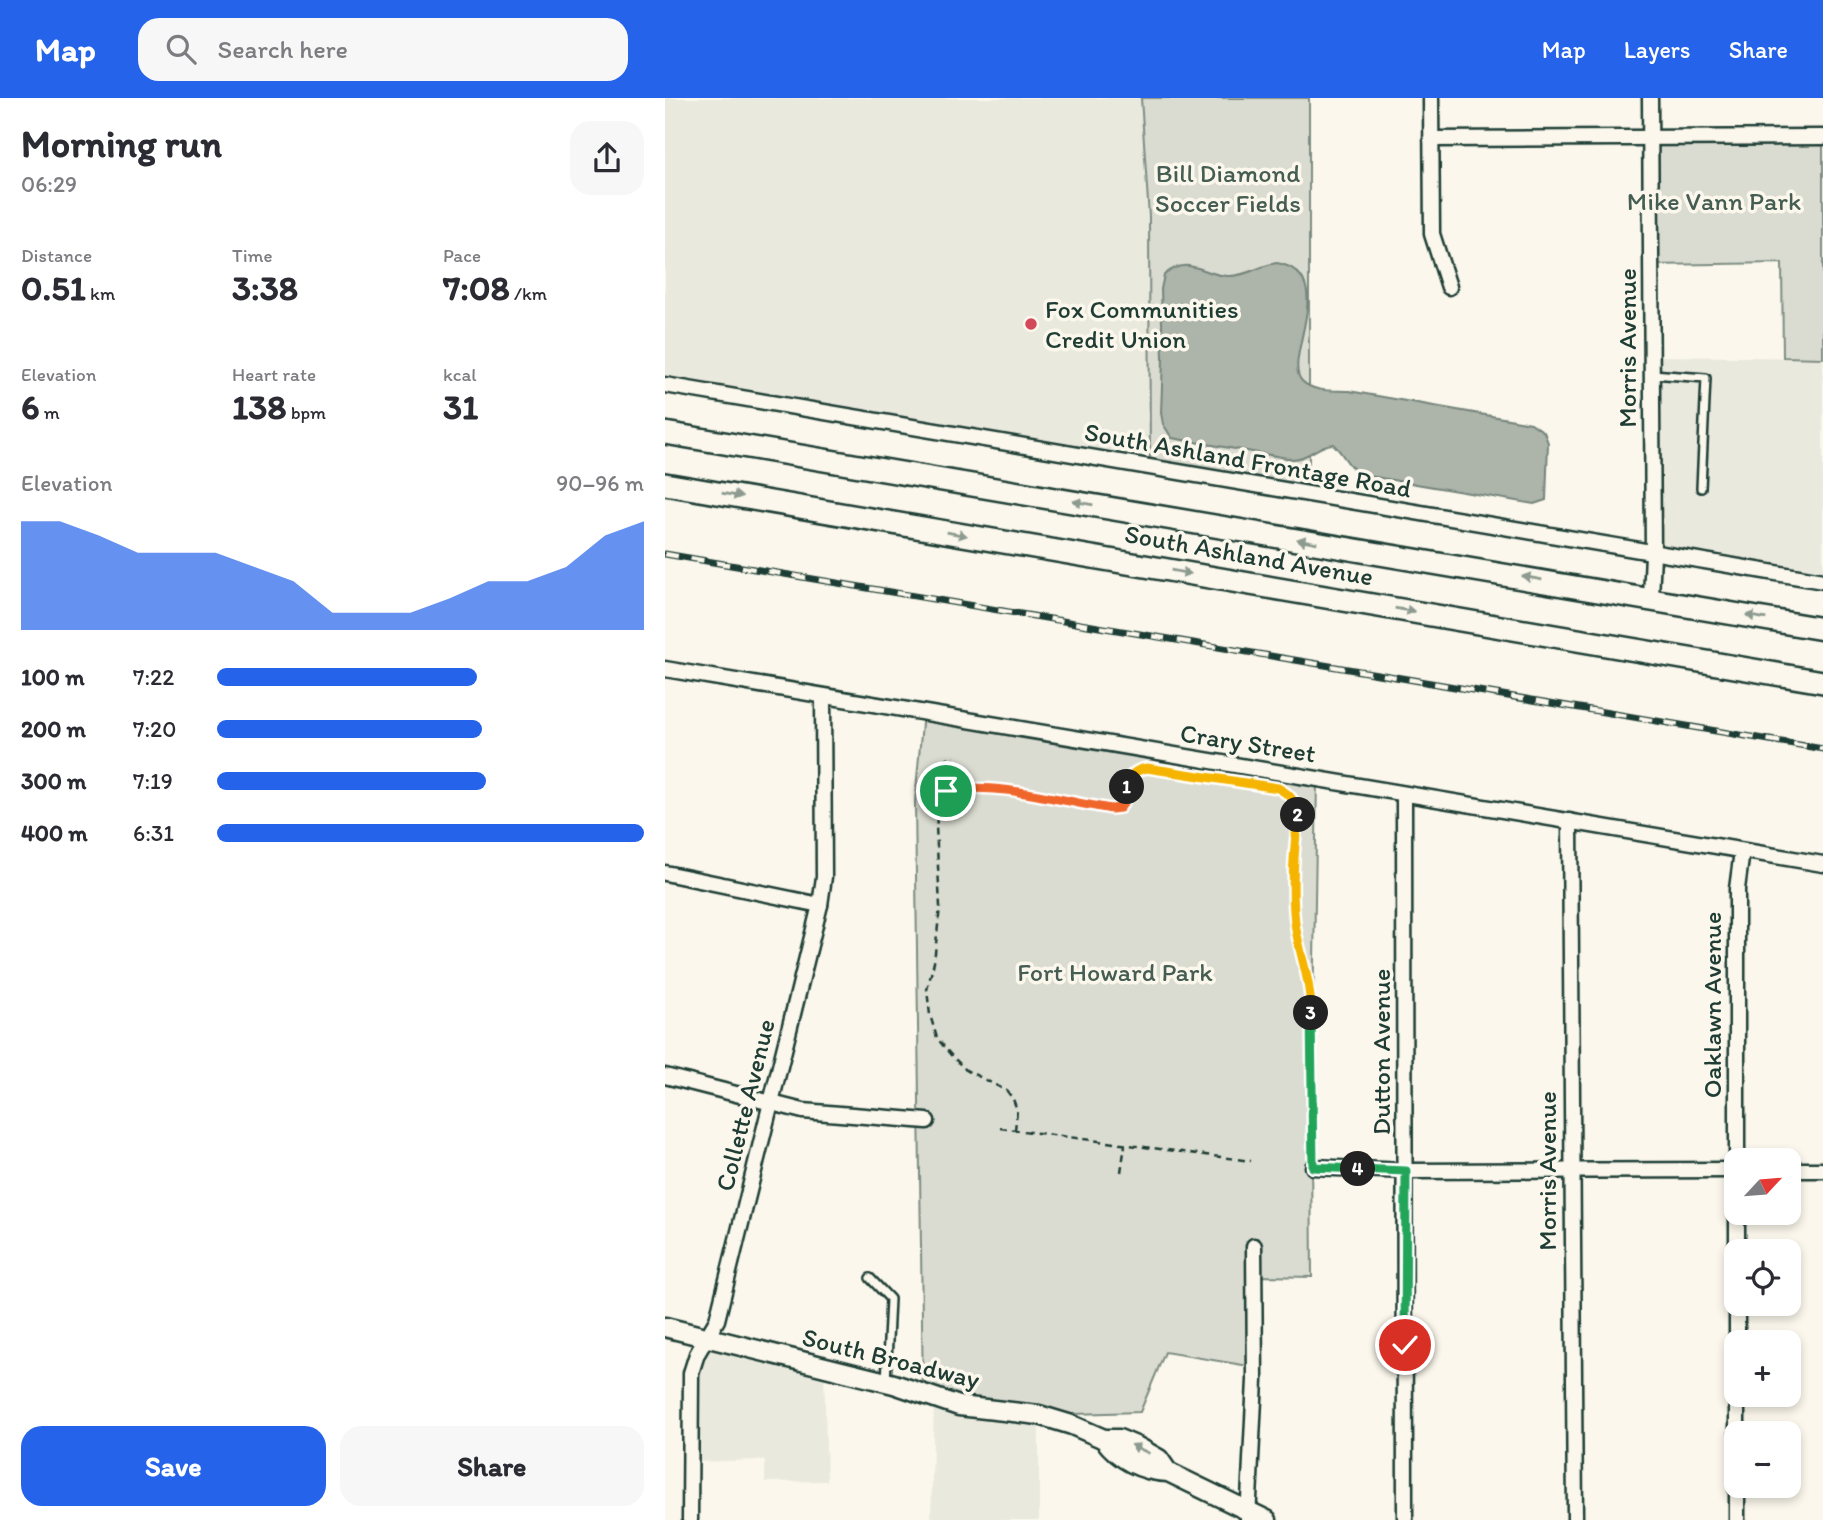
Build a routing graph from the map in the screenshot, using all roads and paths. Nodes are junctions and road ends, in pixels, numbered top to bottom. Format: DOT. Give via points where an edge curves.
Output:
graph roads {
  1 [pos="1431,98"];
  2 [pos="1650,98"];
  3 [pos="1823,137"];
  4 [pos="1651,138"];
  5 [pos="1431,139"];
  6 [pos="1449,287"];
  7 [pos="1652,374"];
  8 [pos="665,385"];
  9 [pos="665,433"];
  10 [pos="665,484"];
  11 [pos="1700,488"];
  12 [pos="1653,554"];
  13 [pos="1823,581"];
  14 [pos="1651,598"];
  15 [pos="1823,629"];
  16 [pos="665,670"];
  17 [pos="1823,682"];
  18 [pos="823,696"];
  19 [pos="954,756"];
  20 [pos="1031,789"];
  21 [pos="1404,793"];
  22 [pos="1029,795"];
  23 [pos="940,802"];
  24 [pos="1570,821"];
  25 [pos="1742,851"];
  26 [pos="1823,864"];
  27 [pos="665,873"];
  28 [pos="820,905"];
  29 [pos="665,1076"];
  30 [pos="771,1103"];
  31 [pos="927,1121"];
  32 [pos="1000,1128"];
  33 [pos="1015,1130"];
  34 [pos="1125,1146"];
  35 [pos="1737,1148"];
  36 [pos="1251,1161"];
  37 [pos="1313,1167"];
  38 [pos="1571,1170"];
  39 [pos="1724,1170"];
  40 [pos="1801,1170"];
  41 [pos="1823,1170"];
  42 [pos="1406,1171"];
  43 [pos="1121,1172"];
  44 [pos="1254,1246"];
  45 [pos="870,1278"];
  46 [pos="665,1327"];
  47 [pos="705,1337"];
  48 [pos="886,1383"];
  49 [pos="1737,1498"];
  50 [pos="1248,1516"];
  51 [pos="690,1520"];
  52 [pos="1267,1520"];
  53 [pos="1405,1520"];
  54 [pos="1574,1520"];
  55 [pos="1737,1520"];
  1 -- 5 [label="street"];
  2 -- 4 [label="street, Morris Avenue"];
  3 -- 4 [label="street"];
  4 -- 5 [label="street"];
  4 -- 7 [label="street, Morris Avenue"];
  5 -- 6 [label="street" via="1432,234"];
  7 -- 11 [label="lane" via="1706,378"];
  7 -- 12 [label="street, Morris Avenue"];
  8 -- 12 [label="street, South Ashland Frontage Road"];
  14 -- 9 [label="main road, South Ashland Avenue, one-way"];
  10 -- 17 [label="main road, South Ashland Avenue, one-way"];
  12 -- 13 [label="street, South Ashland Frontage Road"];
  12 -- 14 [label="street, Morris Avenue"];
  15 -- 14 [label="main road, South Ashland Avenue, one-way"];
  16 -- 18 [label="street, Crary Street"];
  18 -- 21 [label="street, Crary Street"];
  18 -- 28 [label="street, Collette Avenue" via="824,877"];
  19 -- 23 [label="path" via="946,760"];
  20 -- 22 [label="path"];
  21 -- 24 [label="street, Crary Street"];
  21 -- 42 [label="street, Dutton Avenue"];
  22 -- 23 [label="path" via="963,788 946,791"];
  22 -- 37 [label="path" via="1120,808 1130,776 1147,768 1278,788 1294,801 1298,815 1292,862 1296,924 1311,1002"];
  23 -- 33 [label="path" via="936,826 940,907 926,990 930,1015 937,1038 950,1054 966,1070 1007,1091 1013,1099"];
  24 -- 25 [label="street, Crary Street"];
  24 -- 38 [label="street, Morris Avenue"];
  25 -- 26 [label="street, Crary Street"];
  25 -- 35 [label="street, Oaklawn Avenue" via="1737,889"];
  27 -- 28 [label="street"];
  28 -- 30 [label="street, Collette Avenue"];
  29 -- 30 [label="street"];
  30 -- 31 [label="street" via="803,1111"];
  30 -- 47 [label="street, Collette Avenue" via="717,1320"];
  32 -- 33 [label="path"];
  33 -- 34 [label="path"];
  34 -- 36 [label="path"];
  34 -- 43 [label="path"];
  37 -- 42 [label="street"];
  38 -- 39 [label="street"];
  38 -- 42 [label="street"];
  38 -- 54 [label="street, Morris Avenue"];
  40 -- 41 [label="street"];
  42 -- 53 [label="street, Dutton Avenue"];
  44 -- 50 [label="street" via="1255,1380"];
  45 -- 48 [label="lane" via="890,1299"];
  46 -- 47 [label="street, South Broadway"];
  47 -- 48 [label="street, South Broadway"];
  47 -- 51 [label="street, Collette Avenue" via="691,1373"];
  48 -- 50 [label="street, South Broadway" via="959,1406 1039,1415 1104,1439 1119,1439"];
  49 -- 55 [label="street"];
  50 -- 52 [label="street, South Broadway"];
}
